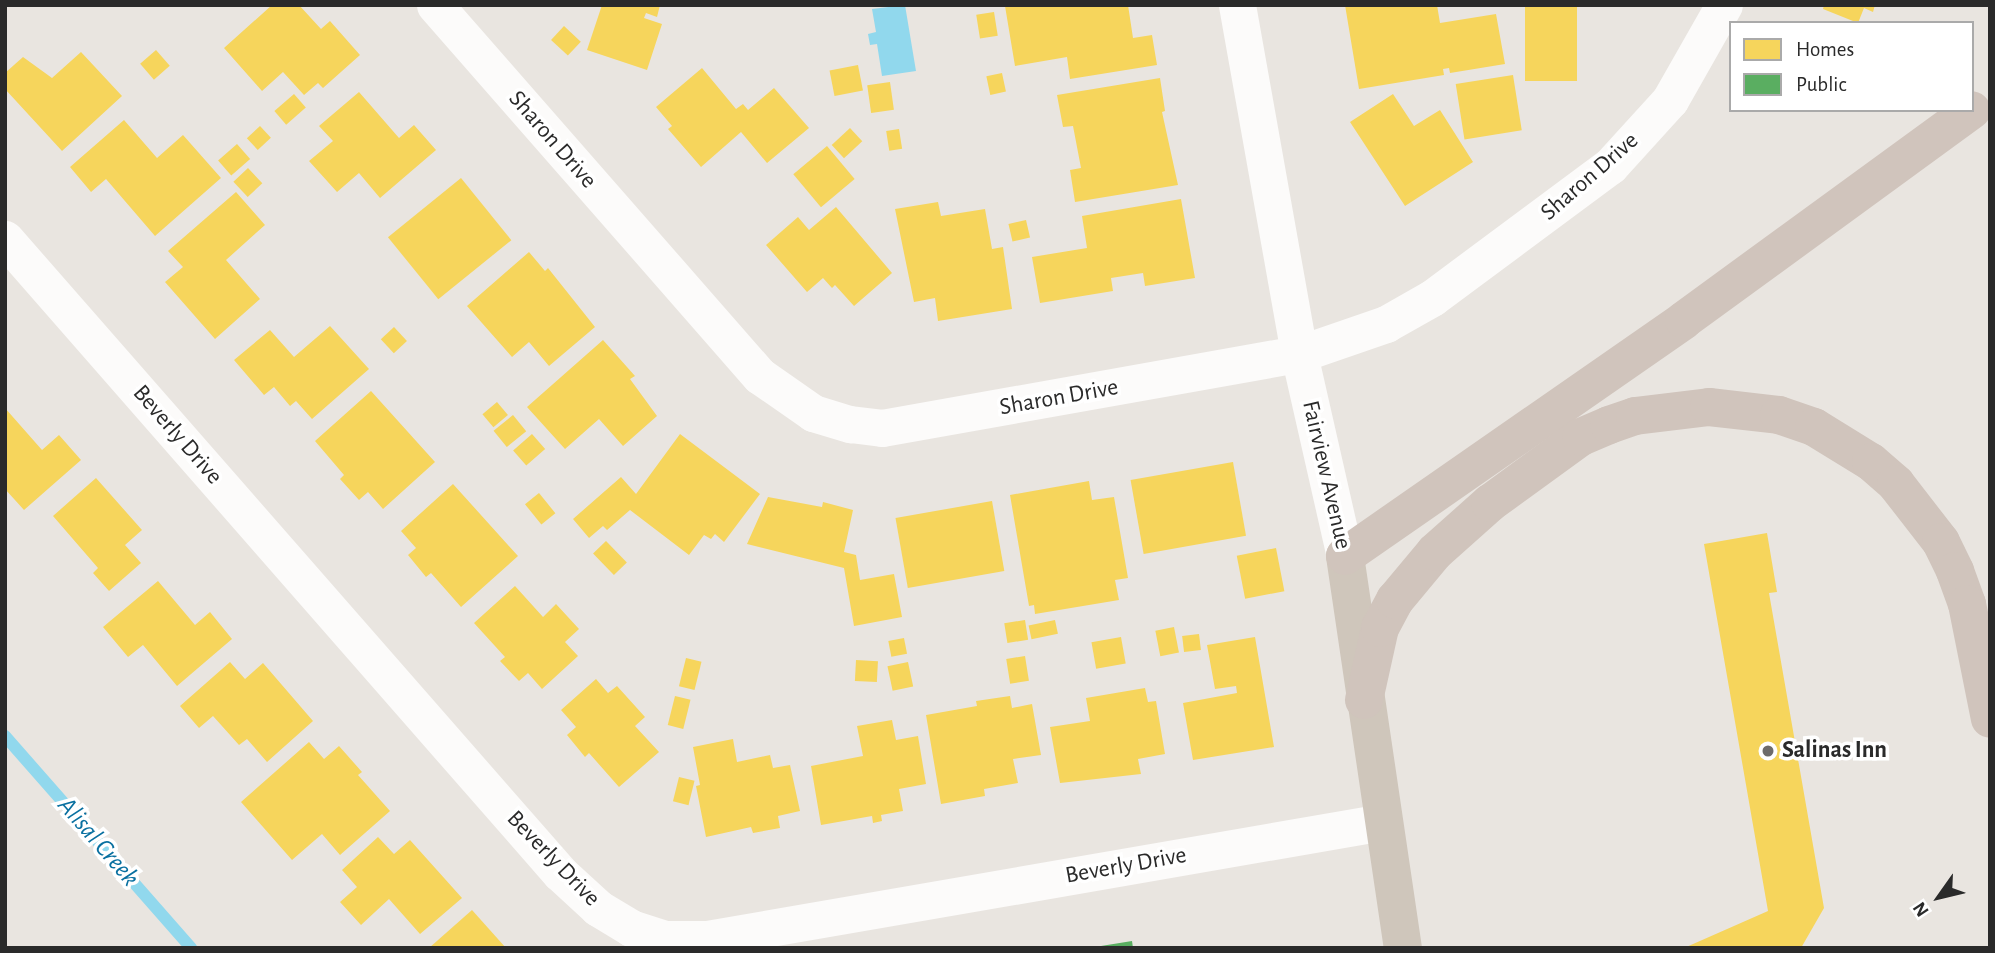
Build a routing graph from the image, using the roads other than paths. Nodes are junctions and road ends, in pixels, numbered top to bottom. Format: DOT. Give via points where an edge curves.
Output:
graph roads {
  1 [pos="435,5"];
  2 [pos="1237,5"];
  3 [pos="1724,5"];
  4 [pos="1990,94"];
  5 [pos="1974,108"];
  6 [pos="1969,112"];
  7 [pos="5,240"];
  8 [pos="1299,354"];
  9 [pos="1345,556"];
  10 [pos="1364,700"];
  11 [pos="1990,719"];
  12 [pos="1383,822"];
  13 [pos="1403,948"];
  1 -- 8 [label="street, Sharon Drive" via="741,358 778,391 813,413 882,428"];
  2 -- 8 [label="street, Fairview Avenue"];
  3 -- 8 [label="street, Sharon Drive" via="1670,100 1636,140 1581,190 1410,311 1352,338"];
  4 -- 5 [label="highway"];
  6 -- 9 [label="highway" via="1696,312"];
  7 -- 12 [label="street, Beverly Drive" via="561,873 598,908 631,928 665,939 707,939"];
  8 -- 9 [label="street, Fairview Avenue"];
  9 -- 10 [label="highway, Fairview Avenue"];
  10 -- 11 [label="highway" via="1380,628 1395,600 1435,552 1490,503 1581,437 1635,416 1709,407 1779,415 1814,427 1871,462 1896,484 1929,523 1955,571 1968,604"];
  10 -- 12 [label="highway, Fairview Avenue"];
  12 -- 13 [label="highway, Fairview Avenue"];
}
